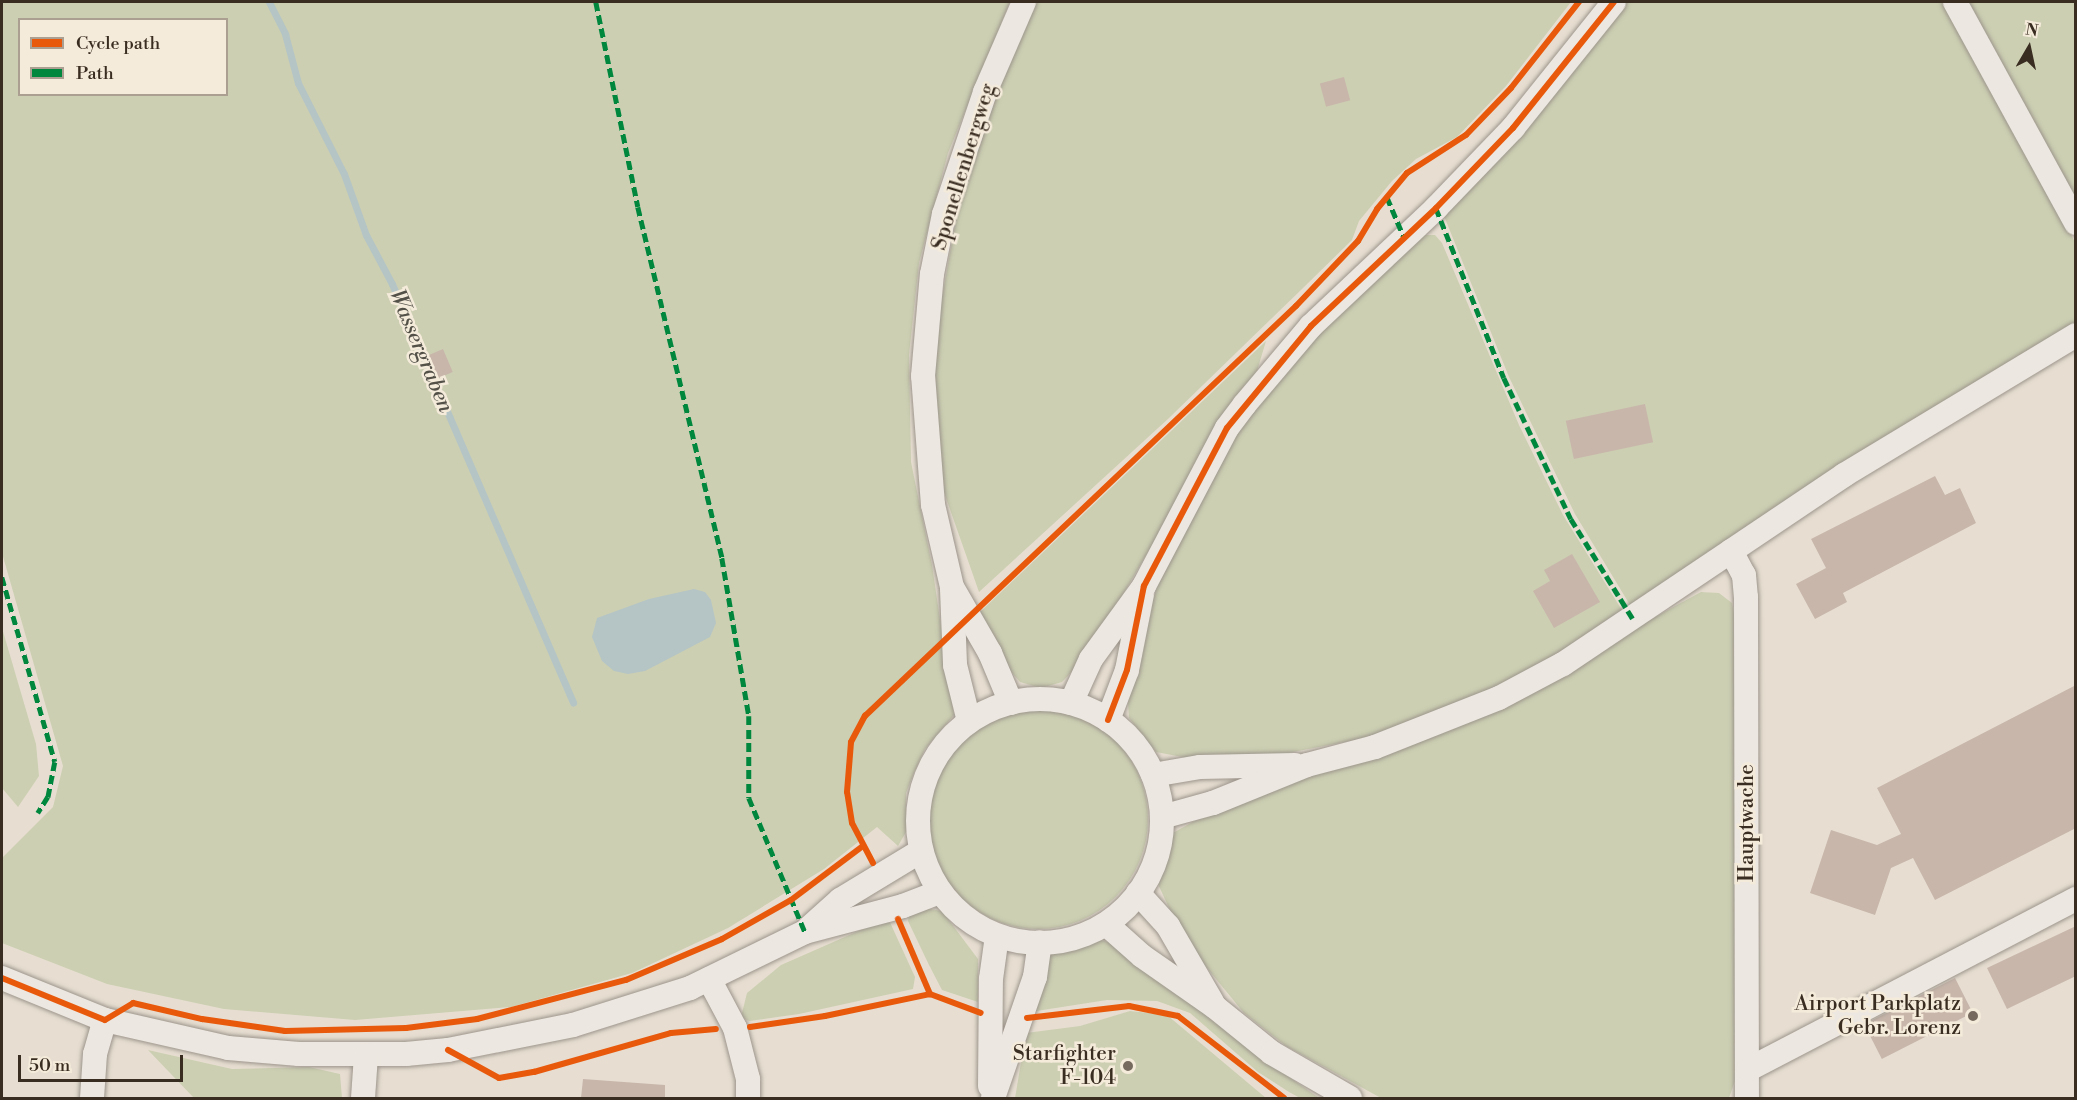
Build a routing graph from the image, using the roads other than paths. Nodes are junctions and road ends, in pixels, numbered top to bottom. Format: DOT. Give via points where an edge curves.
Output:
graph roads {
  1 [pos="1024,2"];
  2 [pos="1614,2"];
  3 [pos="1955,2"];
  4 [pos="2076,223"];
  5 [pos="2076,335"];
  6 [pos="1731,551"];
  7 [pos="1144,586"];
  8 [pos="952,587"];
  9 [pos="1011,703"];
  10 [pos="1071,703"];
  11 [pos="1108,720"];
  12 [pos="969,721"];
  13 [pos="1307,765"];
  14 [pos="1153,775"];
  15 [pos="1162,817"];
  16 [pos="921,851"];
  17 [pos="939,892"];
  18 [pos="1138,893"];
  19 [pos="2076,899"];
  20 [pos="1106,924"];
  21 [pos="805,932"];
  22 [pos="997,936"];
  23 [pos="1040,942"];
  24 [pos="2,978"];
  25 [pos="709,979"];
  26 [pos="1215,1007"];
  27 [pos="105,1020"];
  28 [pos="366,1055"];
  29 [pos="1749,1069"];
  30 [pos="92,1098"];
  31 [pos="363,1098"];
  32 [pos="748,1098"];
  33 [pos="991,1098"];
  34 [pos="1350,1098"];
  35 [pos="1747,1098"];
  1 -- 8 [label="street, Sponellenbergweg" via="962,157 944,214 932,274 924,341 924,419 933,505"];
  2 -- 7 [label="street" via="1513,128 1269,372 1227,428"];
  3 -- 4 [label="street"];
  5 -- 6 [label="street" via="1844,475"];
  6 -- 13 [label="street" via="1573,658 1499,698 1375,747"];
  6 -- 29 [label="street, Hauptwache" via="1744,575 1746,597"];
  7 -- 10 [label="street" via="1091,659"];
  7 -- 11 [label="street" via="1127,670"];
  8 -- 9 [label="street, Sponellenbergweg" via="990,653"];
  8 -- 12 [label="street, Sponellenbergweg" via="955,665"];
  9 -- 10 [label="street" via="1041,699"];
  9 -- 12 [label="street"];
  10 -- 11 [label="street"];
  11 -- 14 [label="street" via="1129,738"];
  12 -- 16 [label="street" via="938,756 922,787 918,811"];
  13 -- 14 [label="street" via="1200,767"];
  13 -- 15 [label="street" via="1213,803"];
  14 -- 15 [label="street"];
  15 -- 18 [label="street" via="1159,848"];
  16 -- 17 [label="street"];
  16 -- 21 [label="street" via="840,900"];
  17 -- 21 [label="street" via="903,906"];
  17 -- 22 [label="street" via="961,914"];
  18 -- 20 [label="street"];
  18 -- 26 [label="street" via="1168,926"];
  19 -- 29 [label="street"];
  20 -- 23 [label="street" via="1066,940"];
  20 -- 26 [label="street" via="1142,957"];
  21 -- 25 [label="street"];
  22 -- 23 [label="street"];
  22 -- 33 [label="street" via="991,979"];
  23 -- 33 [label="street" via="1035,977"];
  24 -- 27 [label="street"];
  25 -- 28 [label="street" via="573,1025 448,1050"];
  25 -- 32 [label="street" via="735,1028 748,1079"];
  26 -- 34 [label="street" via="1272,1053"];
  27 -- 28 [label="street" via="228,1048"];
  27 -- 30 [label="street" via="95,1054"];
  28 -- 31 [label="street"];
  29 -- 35 [label="street, Hauptwache"];
}
